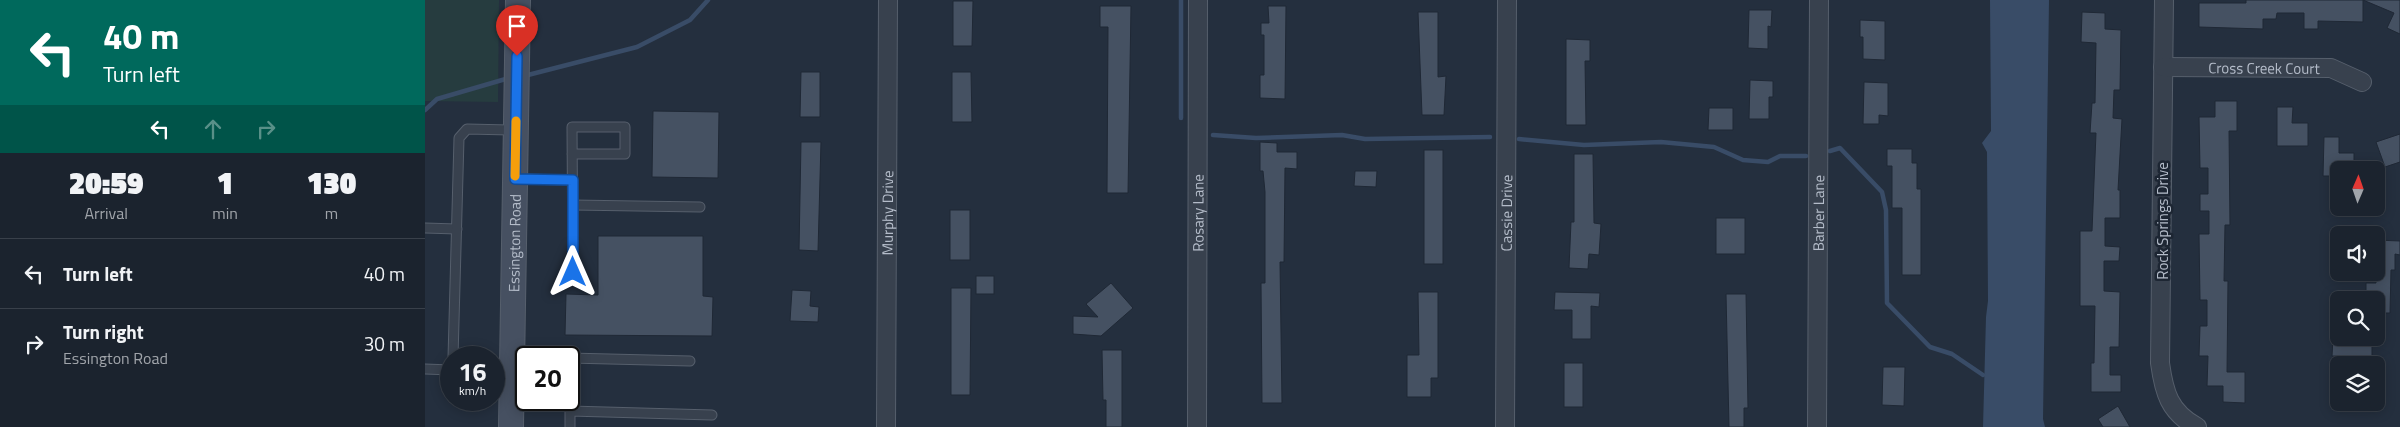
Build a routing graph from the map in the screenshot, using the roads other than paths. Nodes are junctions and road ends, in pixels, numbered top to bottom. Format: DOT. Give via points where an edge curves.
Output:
graph roads {
  1 [pos="518,0"];
  2 [pos="887,0"];
  3 [pos="1198,0"];
  4 [pos="1507,0"];
  5 [pos="1819,0"];
  6 [pos="2164,0"];
  7 [pos="2163,67"];
  8 [pos="2362,82"];
  9 [pos="516,130"];
  10 [pos="572,154"];
  11 [pos="515,179"];
  12 [pos="573,180"];
  13 [pos="573,205"];
  14 [pos="700,207"];
  15 [pos="425,228"];
  16 [pos="457,229"];
  17 [pos="573,272"];
  18 [pos="453,346"];
  19 [pos="580,358"];
  20 [pos="690,361"];
  21 [pos="505,366"];
  22 [pos="425,369"];
  23 [pos="440,370"];
  24 [pos="711,415"];
  25 [pos="511,427"];
  26 [pos="570,427"];
  27 [pos="886,427"];
  28 [pos="1197,427"];
  29 [pos="1505,427"];
  30 [pos="1817,427"];
  31 [pos="2197,427"];
  1 -- 9 [label="main road, Essington Road"];
  2 -- 27 [label="street, Murphy Drive"];
  3 -- 28 [label="street, Rosary Lane"];
  4 -- 29 [label="street, Cassie Drive"];
  5 -- 30 [label="street, Barber Lane"];
  6 -- 7 [label="street, Rock Springs Drive"];
  7 -- 8 [label="street, Cross Creek Court" via="2331,68"];
  7 -- 31 [label="street, Rock Springs Drive" via="2161,363 2164,391 2173,407"];
  9 -- 11 [label="main road, Essington Road"];
  9 -- 16 [label="lane" via="467,129 459,138"];
  10 -- 10 [label="lane" via="625,154 625,127 572,127"];
  10 -- 12 [label="lane"];
  11 -- 12 [label="lane"];
  11 -- 21 [label="main road, Essington Road"];
  12 -- 13 [label="lane"];
  13 -- 14 [label="lane"];
  13 -- 17 [label="lane"];
  15 -- 16 [label="lane"];
  16 -- 18 [label="lane"];
  19 -- 20 [label="lane"];
  21 -- 25 [label="main road, Essington Road"];
  22 -- 23 [label="lane"];
  24 -- 26 [label="lane" via="570,411"];
}
